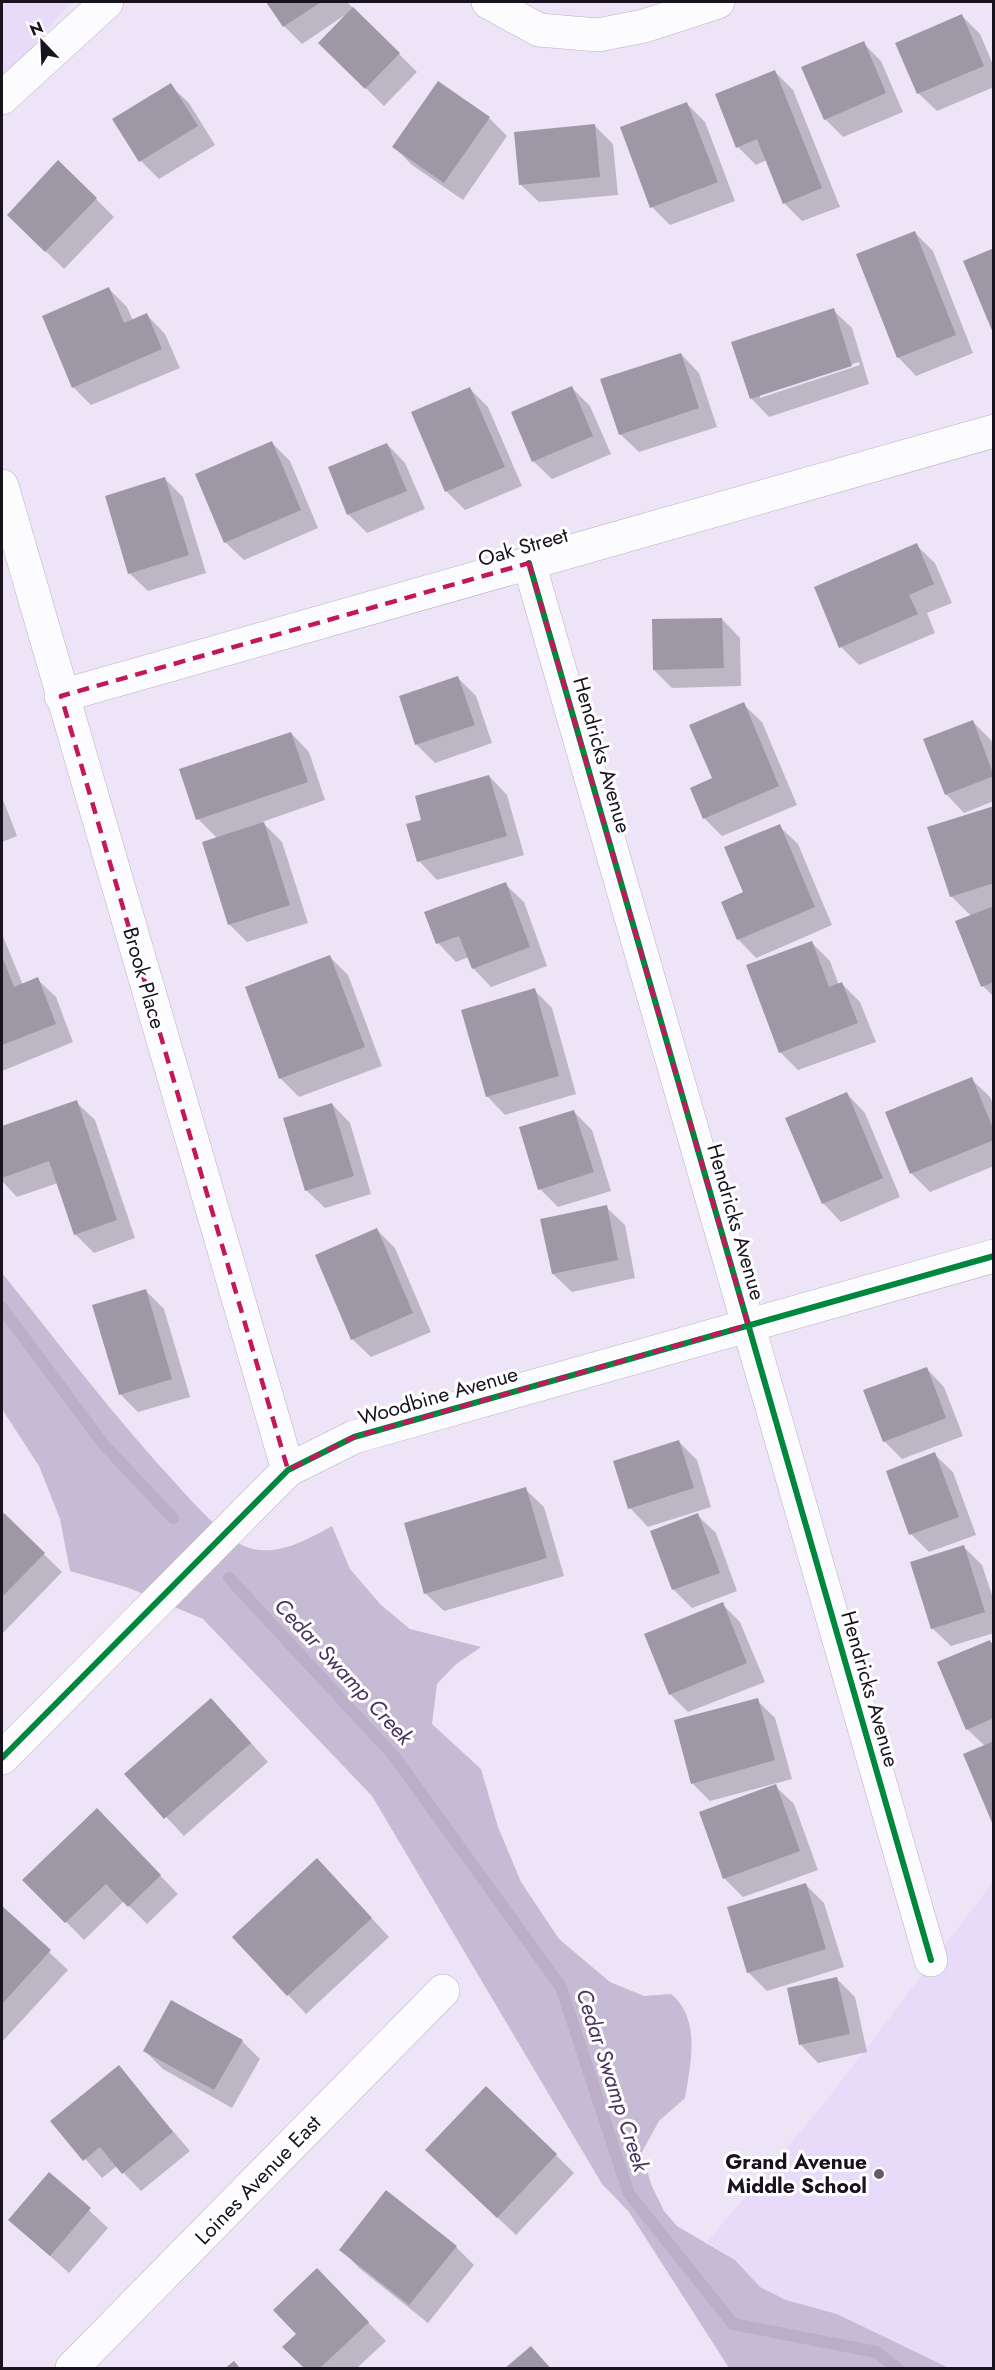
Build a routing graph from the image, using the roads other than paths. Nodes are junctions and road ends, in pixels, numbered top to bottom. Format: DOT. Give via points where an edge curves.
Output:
graph roads {
  1 [pos="107,2"];
  2 [pos="488,2"];
  3 [pos="718,2"];
  4 [pos="2,98"];
  5 [pos="993,430"];
  6 [pos="2,486"];
  7 [pos="529,562"];
  8 [pos="61,696"];
  9 [pos="993,1256"];
  10 [pos="748,1324"];
  11 [pos="288,1470"];
  12 [pos="2,1758"];
  13 [pos="931,1960"];
  14 [pos="443,1991"];
  15 [pos="72,2368"];
  1 -- 4 [label="street"];
  2 -- 3 [label="street" via="539,30 598,35 644,26"];
  5 -- 7 [label="street, Oak Street"];
  6 -- 8 [label="street, Brook Place"];
  7 -- 8 [label="street, Oak Street"];
  7 -- 10 [label="street, Hendricks Avenue"];
  8 -- 11 [label="street, Brook Place"];
  9 -- 10 [label="street, Woodbine Avenue"];
  10 -- 11 [label="street, Woodbine Avenue" via="354,1437"];
  10 -- 13 [label="street, Hendricks Avenue"];
  11 -- 12 [label="street, Woodbine Avenue"];
  14 -- 15 [label="street, Loines Avenue East"];
}
